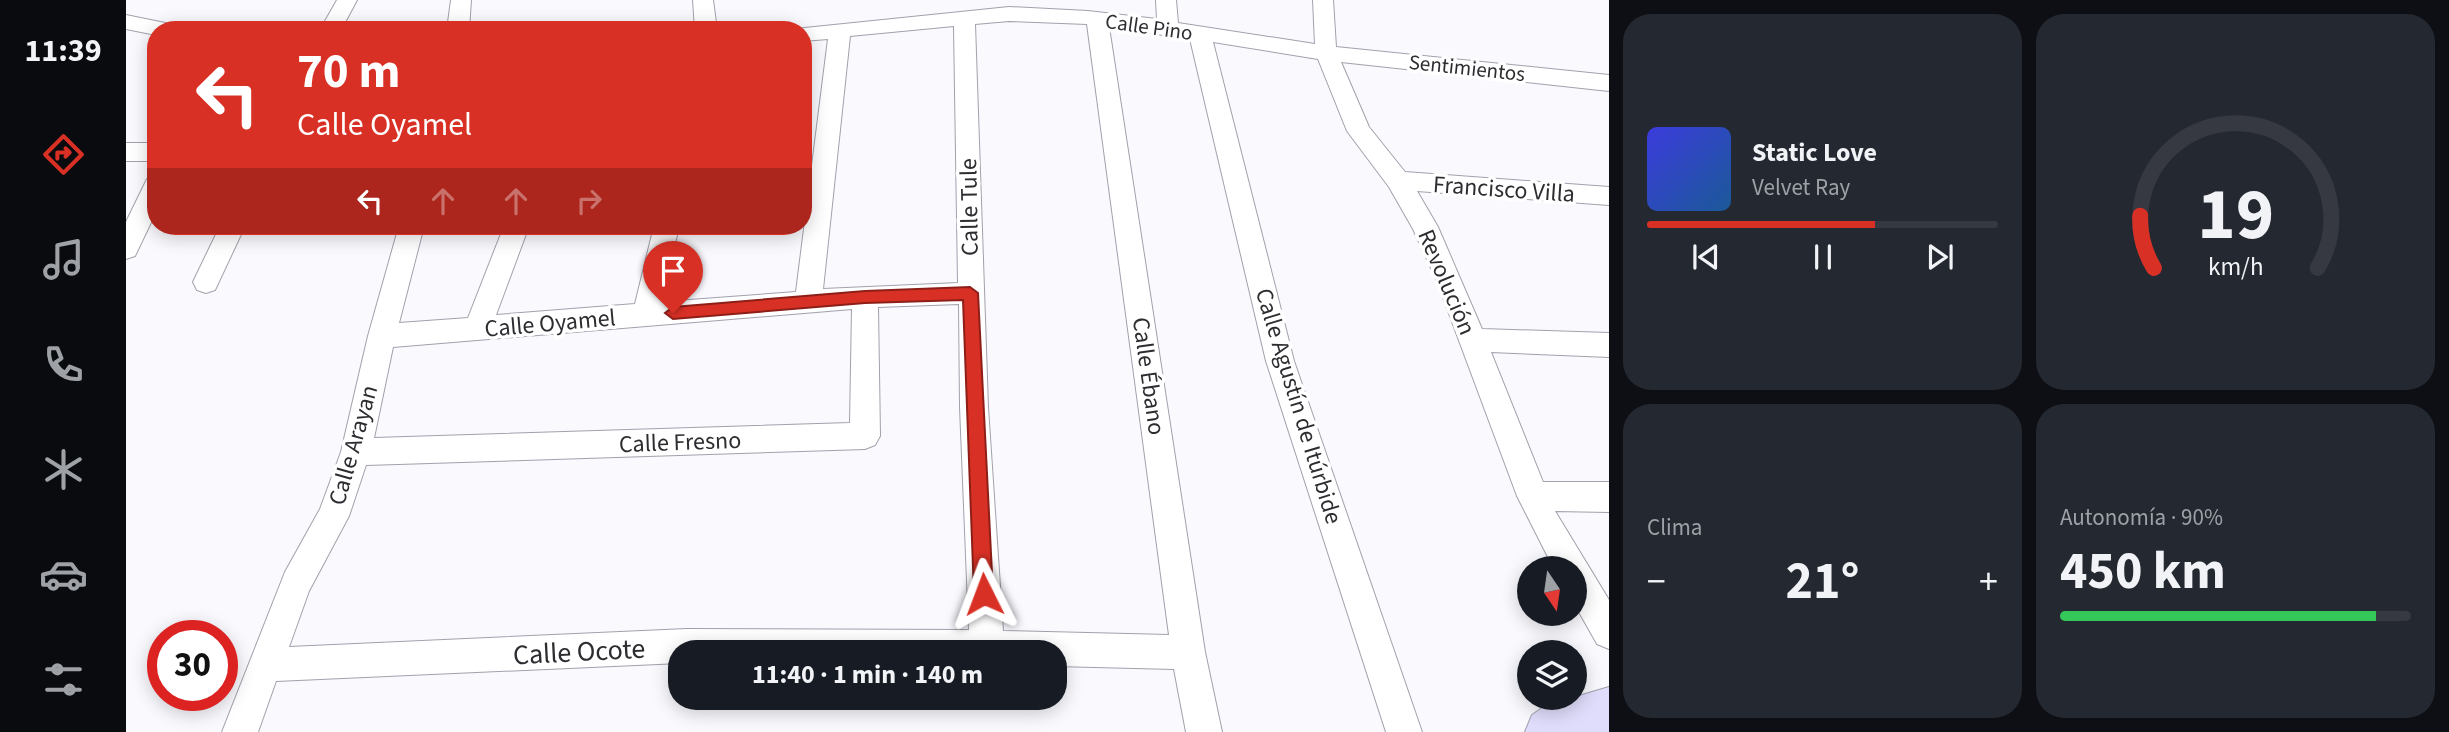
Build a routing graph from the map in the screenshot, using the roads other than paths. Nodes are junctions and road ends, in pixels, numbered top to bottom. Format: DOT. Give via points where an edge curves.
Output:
graph roads {
  1 [pos="347,0"];
  2 [pos="461,0"];
  3 [pos="703,0"];
  4 [pos="1166,0"];
  5 [pos="1323,0"];
  6 [pos="1009,7"];
  7 [pos="964,19"];
  8 [pos="1097,20"];
  9 [pos="335,21"];
  10 [pos="459,21"];
  11 [pos="704,21"];
  12 [pos="126,22"];
  13 [pos="147,26"];
  14 [pos="1168,29"];
  15 [pos="840,31"];
  16 [pos="812,33"];
  17 [pos="1200,34"];
  18 [pos="1326,53"];
  19 [pos="1609,83"];
  20 [pos="126,152"];
  21 [pos="147,152"];
  22 [pos="1398,181"];
  23 [pos="1609,196"];
  24 [pos="147,204"];
  25 [pos="228,235"];
  26 [pos="409,235"];
  27 [pos="513,235"];
  28 [pos="664,235"];
  29 [pos="126,249"];
  30 [pos="206,282"];
  31 [pos="970,293"];
  32 [pos="865,297"];
  33 [pos="808,303"];
  34 [pos="646,315"];
  35 [pos="477,330"];
  36 [pos="382,336"];
  37 [pos="1472,340"];
  38 [pos="1609,345"];
  39 [pos="356,452"];
  40 [pos="1532,496"];
  41 [pos="1609,498"];
  42 [pos="1564,556"];
  43 [pos="1587,594"];
  44 [pos="1609,632"];
  45 [pos="987,640"];
  46 [pos="668,647"];
  47 [pos="1067,649"];
  48 [pos="1188,652"];
  49 [pos="265,665"];
  50 [pos="1609,711"];
  51 [pos="240,732"];
  52 [pos="1204,732"];
  53 [pos="1404,732"];
  54 [pos="1549,732"];
  1 -- 9 [label="street"];
  2 -- 10 [label="street"];
  3 -- 11 [label="street"];
  4 -- 14 [label="street"];
  5 -- 18 [label="street, Revolución"];
  6 -- 7 [label="street, Calle Pino"];
  6 -- 8 [label="street, Calle Pino"];
  7 -- 15 [label="street, Calle Pino"];
  7 -- 31 [label="street, Calle Tule"];
  8 -- 14 [label="street, Calle Pino"];
  8 -- 48 [label="street, Calle Ébano"];
  12 -- 13 [label="street"];
  14 -- 17 [label="street, Calle Pino"];
  15 -- 16 [label="street, Calle Pino"];
  15 -- 33 [label="street"];
  17 -- 18 [label="street, Calle Pino"];
  17 -- 53 [label="street, Calle Agustín de Itúrbide" via="1280,361"];
  18 -- 19 [label="street, Sentimientos"];
  18 -- 22 [label="street, Revolución" via="1359,131"];
  20 -- 21 [label="street"];
  22 -- 23 [label="street, Francisco Villa"];
  22 -- 37 [label="street, Revolución" via="1450,279"];
  24 -- 29 [label="street"];
  25 -- 30 [label="street"];
  26 -- 36 [label="street, Calle Arayan"];
  27 -- 35 [label="street"];
  28 -- 34 [label="street"];
  31 -- 32 [label="street, Calle Oyamel"];
  31 -- 45 [label="street, Calle Tule"];
  32 -- 33 [label="street, Calle Oyamel"];
  32 -- 39 [label="street, Calle Fresno" via="865,436"];
  33 -- 34 [label="street, Calle Oyamel"];
  34 -- 35 [label="street, Calle Oyamel"];
  35 -- 36 [label="street, Calle Oyamel"];
  36 -- 39 [label="street, Calle Arayan"];
  37 -- 38 [label="street"];
  37 -- 40 [label="street, Revolución"];
  39 -- 49 [label="street, Calle Arayan" via="333,516 296,583"];
  40 -- 41 [label="street"];
  40 -- 42 [label="street, Revolución"];
  43 -- 44 [label="street"];
  46 -- 49 [label="street, Calle Ocote"];
  47 -- 48 [label="street, Calle Ocote"];
  48 -- 52 [label="street, Calle Ébano"];
  49 -- 51 [label="street, Calle Arayan"];
  50 -- 54 [label="street" via="1562,723"];
}
